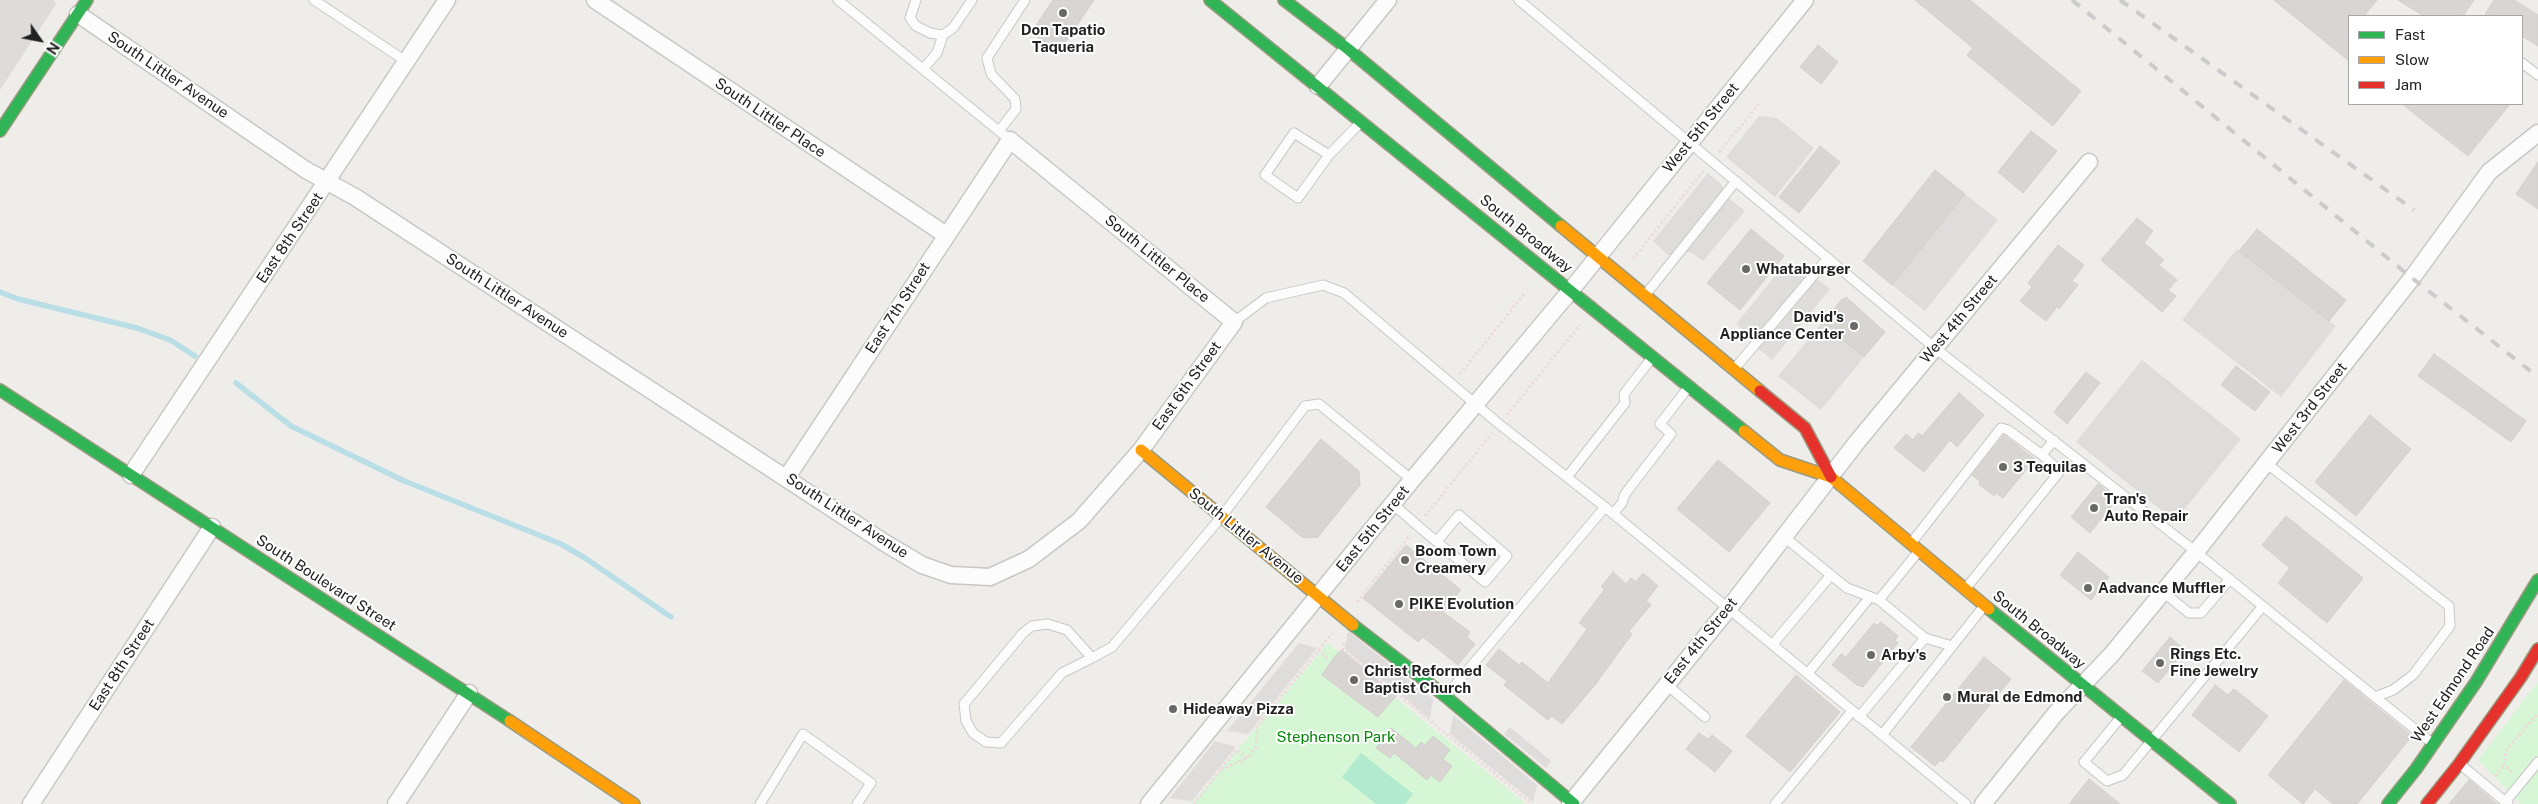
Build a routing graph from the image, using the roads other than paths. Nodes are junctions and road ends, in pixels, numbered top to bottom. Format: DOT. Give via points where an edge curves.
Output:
graph roads {
  1 [pos="314,0"];
  2 [pos="447,0"];
  3 [pos="595,0"];
  4 [pos="838,0"];
  5 [pos="916,0"];
  6 [pos="972,0"];
  7 [pos="1025,0"];
  8 [pos="1210,0"];
  9 [pos="1284,0"];
  10 [pos="1388,0"];
  11 [pos="1519,0"];
  12 [pos="1805,0"];
  13 [pos="83,4"];
  14 [pos="943,35"];
  15 [pos="1348,49"];
  16 [pos="407,62"];
  17 [pos="2523,64"];
  18 [pos="923,69"];
  19 [pos="2538,74"];
  20 [pos="1318,86"];
  21 [pos="1362,121"];
  22 [pos="0,131"];
  23 [pos="2538,134"];
  24 [pos="1004,136"];
  25 [pos="1690,142"];
  26 [pos="1329,155"];
  27 [pos="2089,162"];
  28 [pos="1736,181"];
  29 [pos="328,182"];
  30 [pos="946,235"];
  31 [pos="1598,255"];
  32 [pos="1828,258"];
  33 [pos="1571,290"];
  34 [pos="1644,296"];
  35 [pos="1234,322"];
  36 [pos="1935,348"];
  37 [pos="1652,357"];
  38 [pos="1734,369"];
  39 [pos="1689,387"];
  40 [pos="0,390"];
  41 [pos="1476,404"];
  42 [pos="2054,440"];
  43 [pos="1141,450"];
  44 [pos="2042,456"];
  45 [pos="2266,463"];
  46 [pos="131,475"];
  47 [pos="786,476"];
  48 [pos="1567,477"];
  49 [pos="1831,477"];
  50 [pos="1412,480"];
  51 [pos="1393,504"];
  52 [pos="1605,507"];
  53 [pos="1613,514"];
  54 [pos="1222,516"];
  55 [pos="212,527"];
  56 [pos="1783,536"];
  57 [pos="1437,541"];
  58 [pos="1915,547"];
  59 [pos="2196,552"];
  60 [pos="1831,575"];
  61 [pos="2230,579"];
  62 [pos="2538,580"];
  63 [pos="1965,589"];
  64 [pos="2163,592"];
  65 [pos="1318,595"];
  66 [pos="1874,598"];
  67 [pos="1984,605"];
  68 [pos="2263,606"];
  69 [pos="1729,608"];
  70 [pos="1925,638"];
  71 [pos="1773,644"];
  72 [pos="1952,646"];
  73 [pos="2538,649"];
  74 [pos="1092,658"];
  75 [pos="1808,673"];
  76 [pos="1667,685"];
  77 [pos="2083,685"];
  78 [pos="468,694"];
  79 [pos="1445,696"];
  80 [pos="2375,697"];
  81 [pos="1856,714"];
  82 [pos="1705,717"];
  83 [pos="2122,717"];
  84 [pos="1882,736"];
  85 [pos="2151,740"];
  86 [pos="2432,743"];
  87 [pos="2538,762"];
  88 [pos="2459,764"];
  89 [pos="1572,803"];
  90 [pos="2506,803"];
  91 [pos="32,804"];
  92 [pos="396,804"];
  93 [pos="634,804"];
  94 [pos="760,804"];
  95 [pos="857,804"];
  96 [pos="1149,804"];
  97 [pos="1775,804"];
  98 [pos="1966,804"];
  99 [pos="1983,804"];
  100 [pos="2230,804"];
  101 [pos="2388,804"];
  102 [pos="2427,804"];
  1 -- 16 [label="lane"];
  2 -- 16 [label="street, East 8th Street"];
  3 -- 30 [label="street, South Littler Place"];
  4 -- 18 [label="lane"];
  5 -- 14 [label="lane" via="910,18 916,26"];
  6 -- 14 [label="lane" via="953,28"];
  7 -- 24 [label="lane" via="987,58 991,74 1015,99 1016,109"];
  8 -- 20 [label="main road, South Broadway"];
  9 -- 15 [label="main road, South Broadway"];
  10 -- 15 [label="street"];
  11 -- 25 [label="lane"];
  12 -- 25 [label="street, West 5th Street"];
  13 -- 22 [label="main road"];
  13 -- 29 [label="street, South Littler Avenue" via="306,170"];
  14 -- 18 [label="lane" via="937,53"];
  15 -- 20 [label="street"];
  15 -- 31 [label="main road, South Broadway"];
  16 -- 29 [label="street, East 8th Street"];
  17 -- 19 [label="lane"];
  18 -- 24 [label="lane"];
  20 -- 21 [label="main road, South Broadway"];
  21 -- 26 [label="lane"];
  21 -- 33 [label="main road, South Broadway"];
  23 -- 45 [label="street, West 3rd Street" via="2489,172 2412,278"];
  24 -- 30 [label="street, East 7th Street"];
  24 -- 35 [label="street, South Littler Place"];
  25 -- 28 [label="lane"];
  25 -- 31 [label="street, West 5th Street"];
  26 -- 26 [label="lane" via="1298,198 1265,176 1294,133"];
  27 -- 36 [label="street, West 4th Street"];
  28 -- 32 [label="lane"];
  28 -- 34 [label="lane"];
  29 -- 46 [label="street, East 8th Street"];
  29 -- 47 [label="street, South Littler Avenue"];
  30 -- 47 [label="street, East 7th Street"];
  31 -- 33 [label="street, East 5th Street"];
  31 -- 34 [label="main road, South Broadway"];
  32 -- 36 [label="lane"];
  32 -- 38 [label="lane"];
  33 -- 37 [label="main road, South Broadway"];
  33 -- 41 [label="street, East 5th Street"];
  34 -- 38 [label="main road, South Broadway"];
  35 -- 41 [label="lane" via="1266,298 1323,285 1344,293"];
  35 -- 43 [label="street, East 6th Street"];
  36 -- 42 [label="lane"];
  36 -- 49 [label="street, West 4th Street"];
  37 -- 39 [label="main road, South Broadway"];
  37 -- 48 [label="lane" via="1624,394 1625,403"];
  38 -- 49 [label="main road, South Broadway" via="1804,428"];
  39 -- 49 [label="main road, South Broadway" via="1780,460"];
  39 -- 53 [label="lane" via="1660,424 1671,434 1624,494 1622,503"];
  40 -- 46 [label="main road, South Boulevard Street"];
  41 -- 48 [label="lane"];
  41 -- 50 [label="street, East 5th Street"];
  42 -- 44 [label="lane"];
  42 -- 59 [label="lane"];
  43 -- 47 [label="street, South Littler Avenue" via="1079,521 1029,559 990,576 951,575 922,565"];
  43 -- 54 [label="main road, South Littler Avenue"];
  44 -- 58 [label="lane" via="2001,428"];
  44 -- 63 [label="lane" via="2060,471"];
  45 -- 59 [label="street, West 3rd Street"];
  45 -- 80 [label="lane" via="2449,606 2450,626 2413,675 2393,690"];
  46 -- 55 [label="main road, South Boulevard Street"];
  48 -- 52 [label="lane"];
  49 -- 56 [label="street, East 4th Street"];
  49 -- 58 [label="main road, South Broadway"];
  50 -- 51 [label="street, East 5th Street"];
  50 -- 54 [label="lane" via="1319,404 1305,406"];
  51 -- 57 [label="lane"];
  51 -- 65 [label="street, East 5th Street"];
  52 -- 53 [label="lane"];
  52 -- 79 [label="lane"];
  53 -- 69 [label="lane"];
  54 -- 65 [label="main road, South Littler Avenue"];
  54 -- 74 [label="lane" via="1112,647"];
  55 -- 78 [label="main road, South Boulevard Street"];
  55 -- 91 [label="street, East 8th Street"];
  56 -- 60 [label="lane"];
  56 -- 69 [label="street, East 4th Street"];
  57 -- 57 [label="lane" via="1485,582 1507,556 1459,515"];
  58 -- 63 [label="main road, South Broadway"];
  58 -- 66 [label="lane"];
  59 -- 61 [label="lane"];
  59 -- 64 [label="street, West 3rd Street"];
  60 -- 66 [label="lane" via="1847,588"];
  60 -- 71 [label="lane"];
  61 -- 64 [label="lane" via="2201,613 2190,613"];
  61 -- 68 [label="lane"];
  62 -- 86 [label="main road, West Edmond Road" via="2476,682"];
  63 -- 67 [label="main road, South Broadway"];
  64 -- 77 [label="street, West 3rd Street"];
  65 -- 79 [label="main road, South Littler Avenue"];
  65 -- 96 [label="street, East 5th Street"];
  66 -- 70 [label="lane"];
  66 -- 75 [label="lane"];
  67 -- 72 [label="lane"];
  67 -- 77 [label="main road, South Broadway"];
  68 -- 80 [label="lane"];
  68 -- 85 [label="lane"];
  69 -- 71 [label="lane"];
  69 -- 76 [label="street, East 4th Street"];
  70 -- 72 [label="lane"];
  70 -- 81 [label="lane"];
  71 -- 75 [label="lane"];
  72 -- 84 [label="lane"];
  73 -- 88 [label="main road"];
  74 -- 74 [label="lane" via="1062,673 1000,743 986,742 973,733 966,721 964,704 1032,626 1048,624 1067,630"];
  75 -- 81 [label="lane"];
  76 -- 82 [label="lane"];
  76 -- 89 [label="street, East 4th Street"];
  77 -- 83 [label="main road, South Broadway"];
  77 -- 99 [label="street, West 3rd Street" via="2056,713"];
  78 -- 92 [label="street"];
  78 -- 93 [label="main road, South Boulevard Street"];
  79 -- 89 [label="main road, South Littler Avenue"];
  80 -- 86 [label="lane"];
  81 -- 84 [label="lane"];
  81 -- 97 [label="lane"];
  83 -- 85 [label="main road, South Broadway"];
  83 -- 85 [label="lane" via="2084,762 2107,781 2123,775"];
  84 -- 98 [label="lane"];
  85 -- 100 [label="main road, South Broadway"];
  86 -- 101 [label="main road, West Edmond Road"];
  87 -- 90 [label="lane"];
  88 -- 90 [label="lane"];
  88 -- 102 [label="main road"];
  94 -- 95 [label="lane" via="803,734 872,782"];
}
